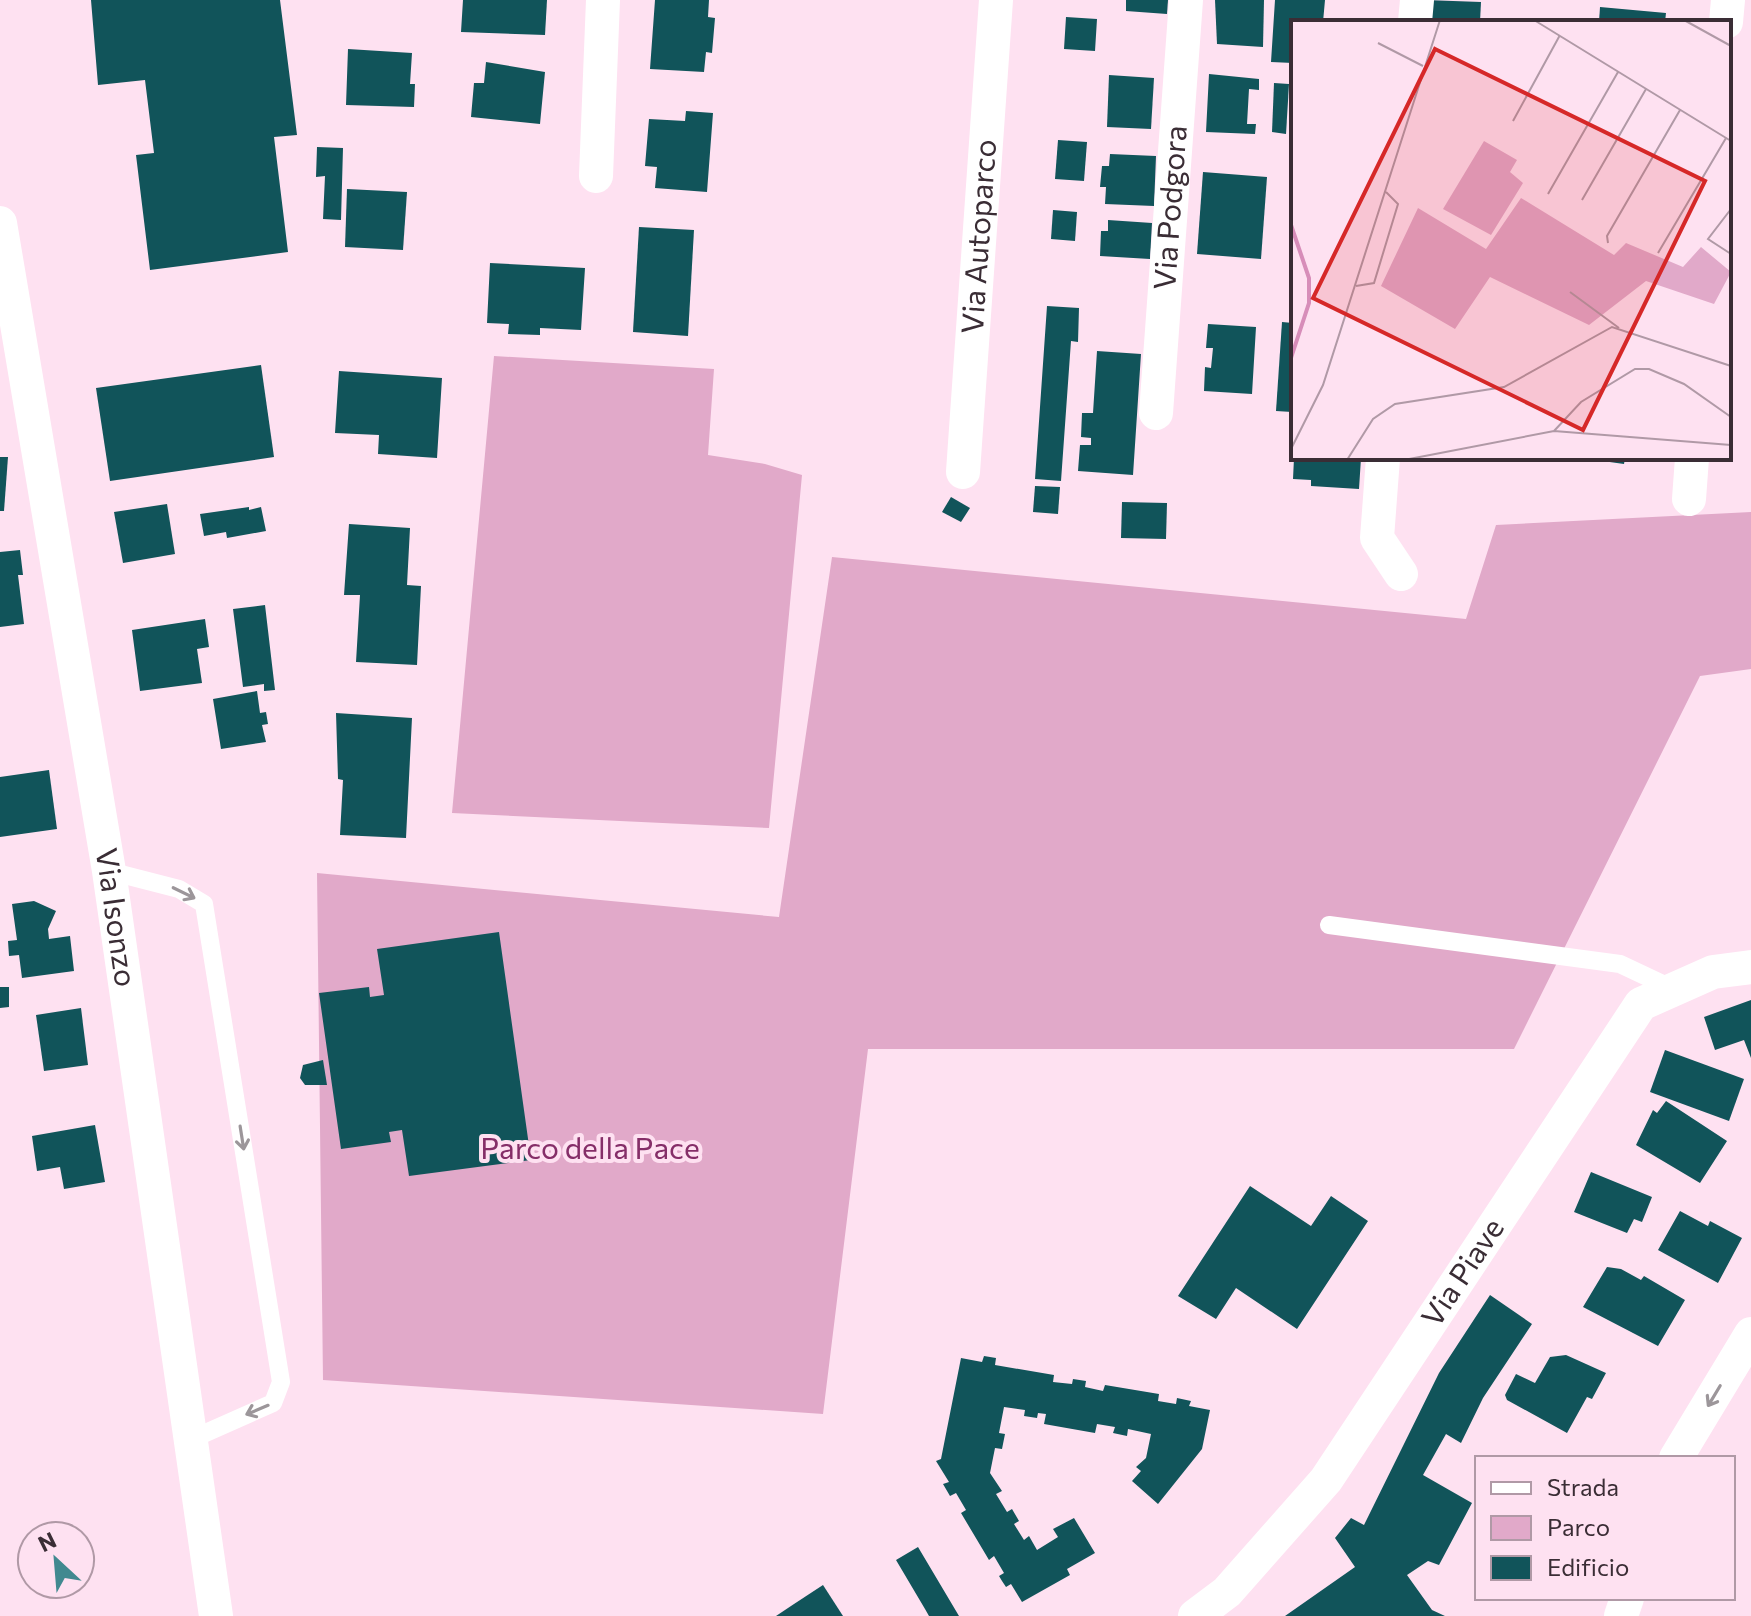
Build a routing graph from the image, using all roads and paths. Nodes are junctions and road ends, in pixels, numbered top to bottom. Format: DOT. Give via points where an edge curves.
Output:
graph roads {
  1 [pos="603,0"];
  2 [pos="996,0"];
  3 [pos="1186,0"];
  4 [pos="1417,0"];
  5 [pos="1728,0"];
  6 [pos="1415,20"];
  7 [pos="1726,20"];
  8 [pos="596,176"];
  9 [pos="0,223"];
  10 [pos="1156,413"];
  11 [pos="1383,460"];
  12 [pos="1692,460"];
  13 [pos="963,472"];
  14 [pos="1689,499"];
  15 [pos="1401,574"];
  16 [pos="109,871"];
  17 [pos="1329,925"];
  18 [pos="1751,967"];
  19 [pos="1673,989"];
  20 [pos="1751,1334"];
  21 [pos="192,1439"];
  22 [pos="1677,1456"];
  23 [pos="216,1616"];
  24 [pos="1195,1616"];
  1 -- 8 [label="street"];
  2 -- 13 [label="street, Via Autoparco"];
  3 -- 10 [label="street, Via Podgora"];
  4 -- 6 [label="street"];
  5 -- 7 [label="street"];
  9 -- 16 [label="street, Via Isonzo"];
  11 -- 15 [label="street" via="1377,538"];
  12 -- 14 [label="street"];
  16 -- 21 [label="street, Via Isonzo"];
  16 -- 21 [label="lane, one-way" via="179,889 204,904 281,1382 273,1403"];
  17 -- 19 [label="lane" via="1620,964"];
  18 -- 19 [label="street, Via Piave" via="1713,972"];
  19 -- 24 [label="street, Via Piave" via="1641,1004 1326,1480 1227,1592"];
  20 -- 22 [label="street, one-way"];
  21 -- 23 [label="street, Via Isonzo"];
}
